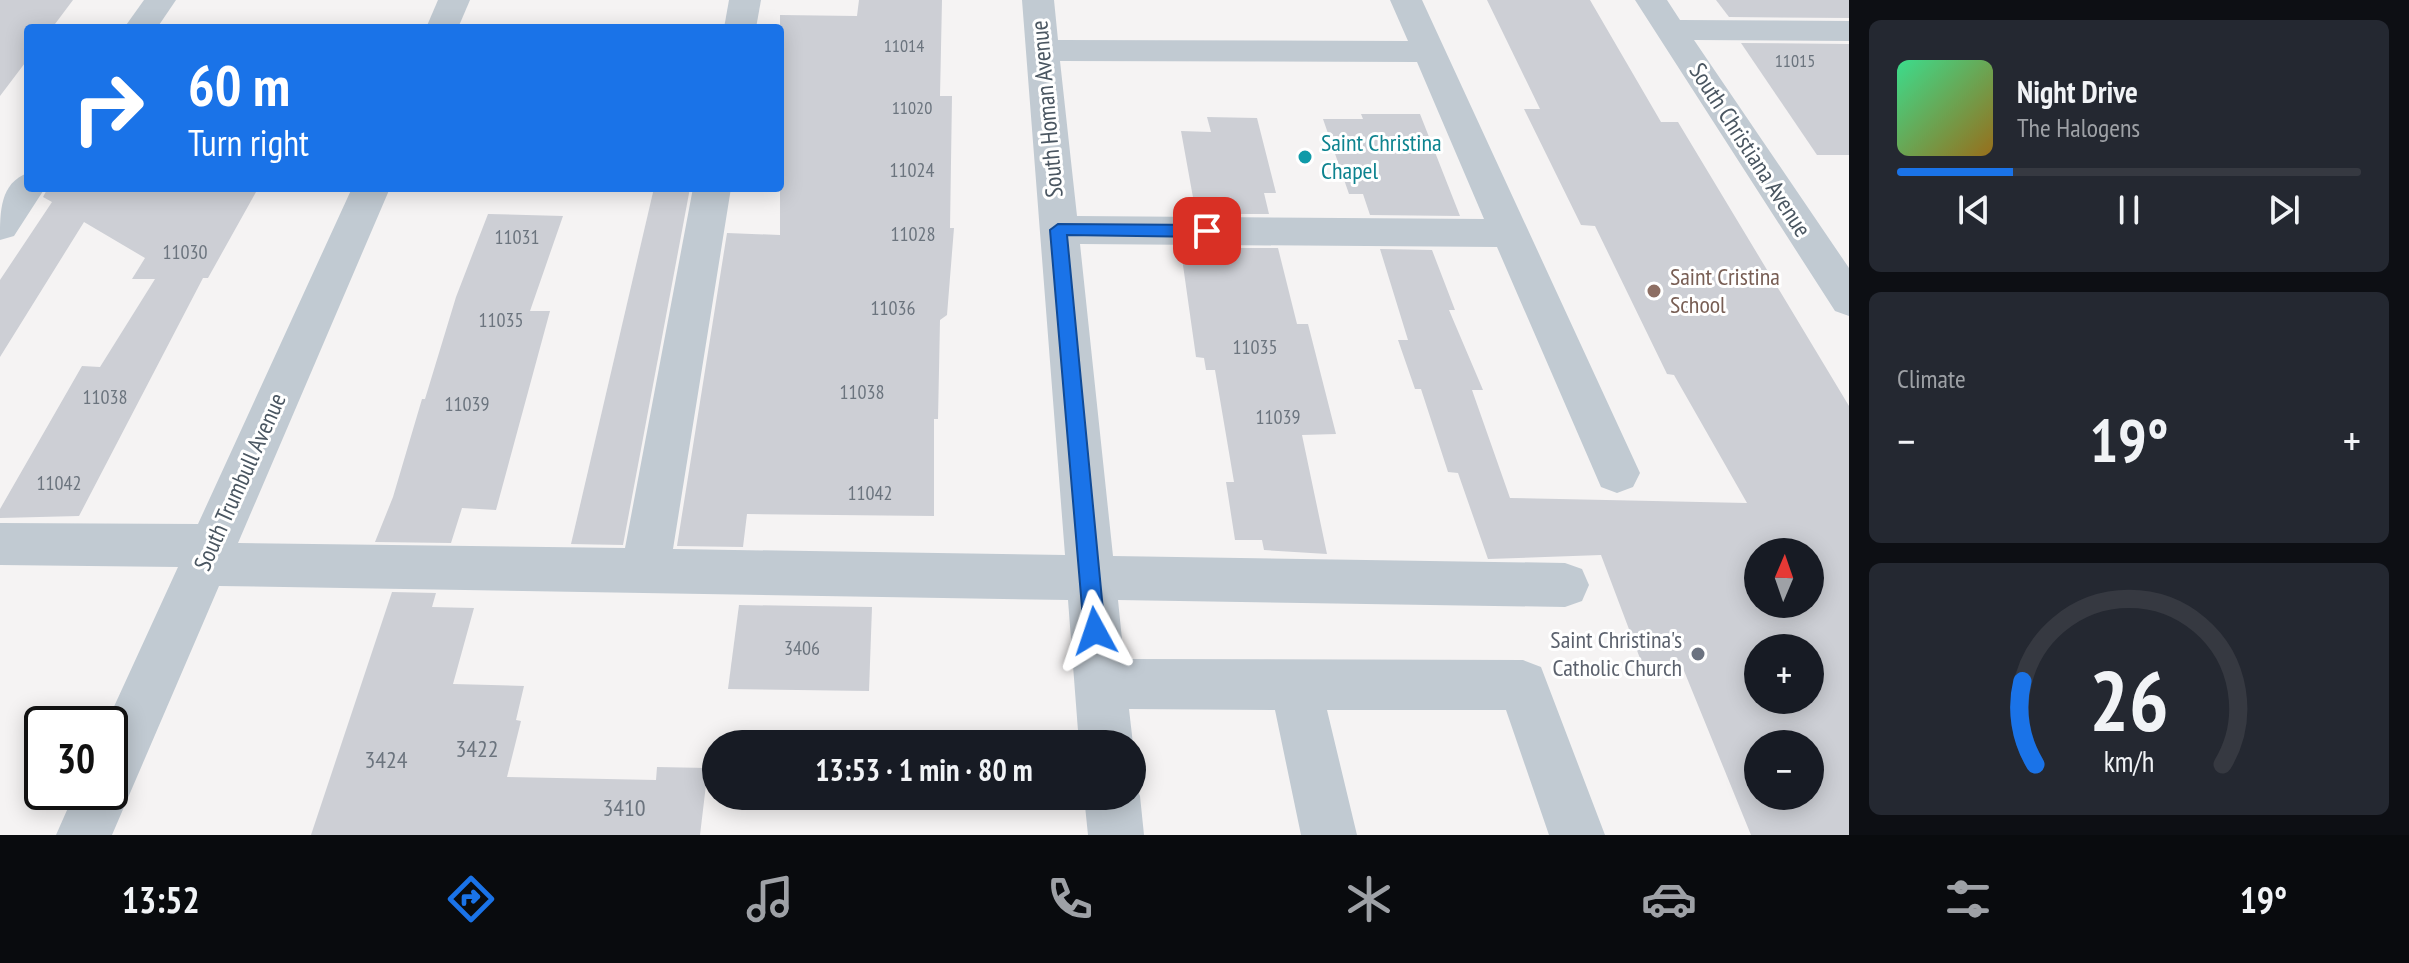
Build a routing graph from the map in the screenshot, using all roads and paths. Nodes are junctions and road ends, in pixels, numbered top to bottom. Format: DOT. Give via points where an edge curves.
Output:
graph roads {
  1 [pos="160,0"];
  2 [pos="454,0"];
  3 [pos="745,0"];
  4 [pos="1038,0"];
  5 [pos="1406,0"];
  6 [pos="1651,0"];
  7 [pos="143,24"];
  8 [pos="444,24"];
  9 [pos="741,24"];
  10 [pos="1670,30"];
  11 [pos="1849,31"];
  12 [pos="1042,50"];
  13 [pos="1429,52"];
  14 [pos="24,192"];
  15 [pos="369,192"];
  16 [pos="711,192"];
  17 [pos="0,226"];
  18 [pos="1058,230"];
  19 [pos="1510,233"];
  20 [pos="1849,300"];
  21 [pos="1617,473"];
  22 [pos="0,544"];
  23 [pos="208,555"];
  24 [pos="645,570"];
  25 [pos="1090,577"];
  26 [pos="1565,585"];
  27 [pos="1099,684"];
  28 [pos="1295,684"];
  29 [pos="1104,730"];
  30 [pos="128,735"];
  31 [pos="95,810"];
  32 [pos="1113,810"];
  33 [pos="84,835"];
  34 [pos="1116,835"];
  35 [pos="1329,835"];
  36 [pos="1577,835"];
  1 -- 7 [label="street"];
  2 -- 8 [label="street"];
  3 -- 9 [label="street"];
  4 -- 12 [label="street, South Homan Avenue"];
  5 -- 13 [label="street"];
  6 -- 10 [label="street, South Christiana Avenue"];
  10 -- 11 [label="street"];
  10 -- 20 [label="street, South Christiana Avenue"];
  12 -- 13 [label="street"];
  12 -- 18 [label="street, South Homan Avenue"];
  13 -- 19 [label="street"];
  14 -- 17 [label="street"];
  15 -- 23 [label="street, South Trumbull Avenue"];
  16 -- 24 [label="street"];
  18 -- 19 [label="street"];
  18 -- 25 [label="street, South Homan Avenue"];
  19 -- 21 [label="street"];
  22 -- 23 [label="street"];
  23 -- 24 [label="street"];
  23 -- 30 [label="street, South Trumbull Avenue"];
  24 -- 25 [label="street"];
  25 -- 26 [label="street"];
  25 -- 27 [label="street, South Homan Avenue"];
  27 -- 28 [label="street"];
  27 -- 29 [label="street, South Homan Avenue"];
  28 -- 35 [label="street"];
  28 -- 36 [label="street" via="1523,685"];
  31 -- 33 [label="street"];
  32 -- 34 [label="street"];
}
